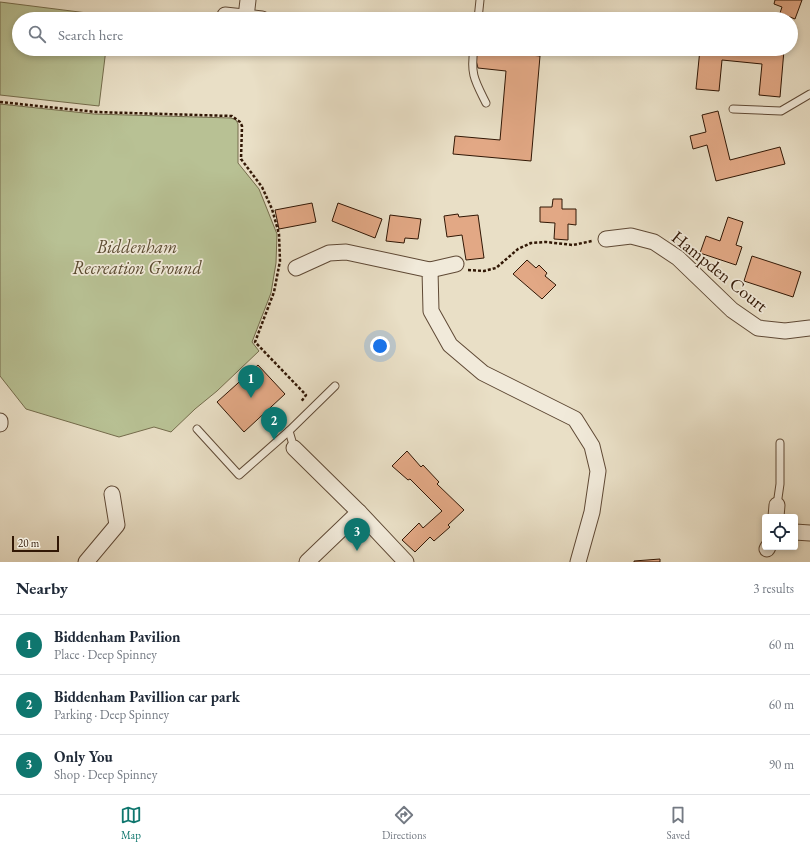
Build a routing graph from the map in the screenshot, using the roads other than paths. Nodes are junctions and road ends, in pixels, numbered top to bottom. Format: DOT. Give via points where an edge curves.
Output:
graph roads {
  1 [pos="248,0"];
  2 [pos="480,0"];
  3 [pos="247,12"];
  4 [pos="479,12"];
  5 [pos="473,56"];
  6 [pos="810,94"];
  7 [pos="486,103"];
  8 [pos="733,109"];
  9 [pos="606,239"];
  10 [pos="456,264"];
  11 [pos="296,268"];
  12 [pos="430,270"];
  13 [pos="810,328"];
  14 [pos="335,386"];
  15 [pos="0,421"];
  16 [pos="0,424"];
  17 [pos="197,429"];
  18 [pos="289,431"];
  19 [pos="780,443"];
  20 [pos="294,448"];
  21 [pos="112,494"];
  22 [pos="776,511"];
  23 [pos="359,512"];
  24 [pos="798,532"];
  25 [pos="810,533"];
  26 [pos="86,562"];
  27 [pos="307,562"];
  28 [pos="406,562"];
  29 [pos="578,562"];
  1 -- 3 [label="street"];
  2 -- 4 [label="lane"];
  5 -- 7 [label="lane" via="473,77"];
  6 -- 8 [label="lane" via="781,111"];
  9 -- 13 [label="street, Hampden Court" via="631,236 654,242 678,258 732,310 758,328 785,331"];
  10 -- 12 [label="street"];
  11 -- 12 [label="street" via="328,253 346,252"];
  12 -- 29 [label="street" via="431,311 450,345 483,373 575,419 592,446 598,471 592,512"];
  14 -- 18 [label="lane"];
  15 -- 16 [label="street"];
  17 -- 18 [label="lane" via="239,475"];
  18 -- 20 [label="lane"];
  19 -- 22 [label="lane" via="780,484"];
  20 -- 23 [label="street"];
  21 -- 26 [label="street" via="117,525"];
  23 -- 27 [label="street"];
  23 -- 28 [label="street"];
  24 -- 25 [label="street"];
}
